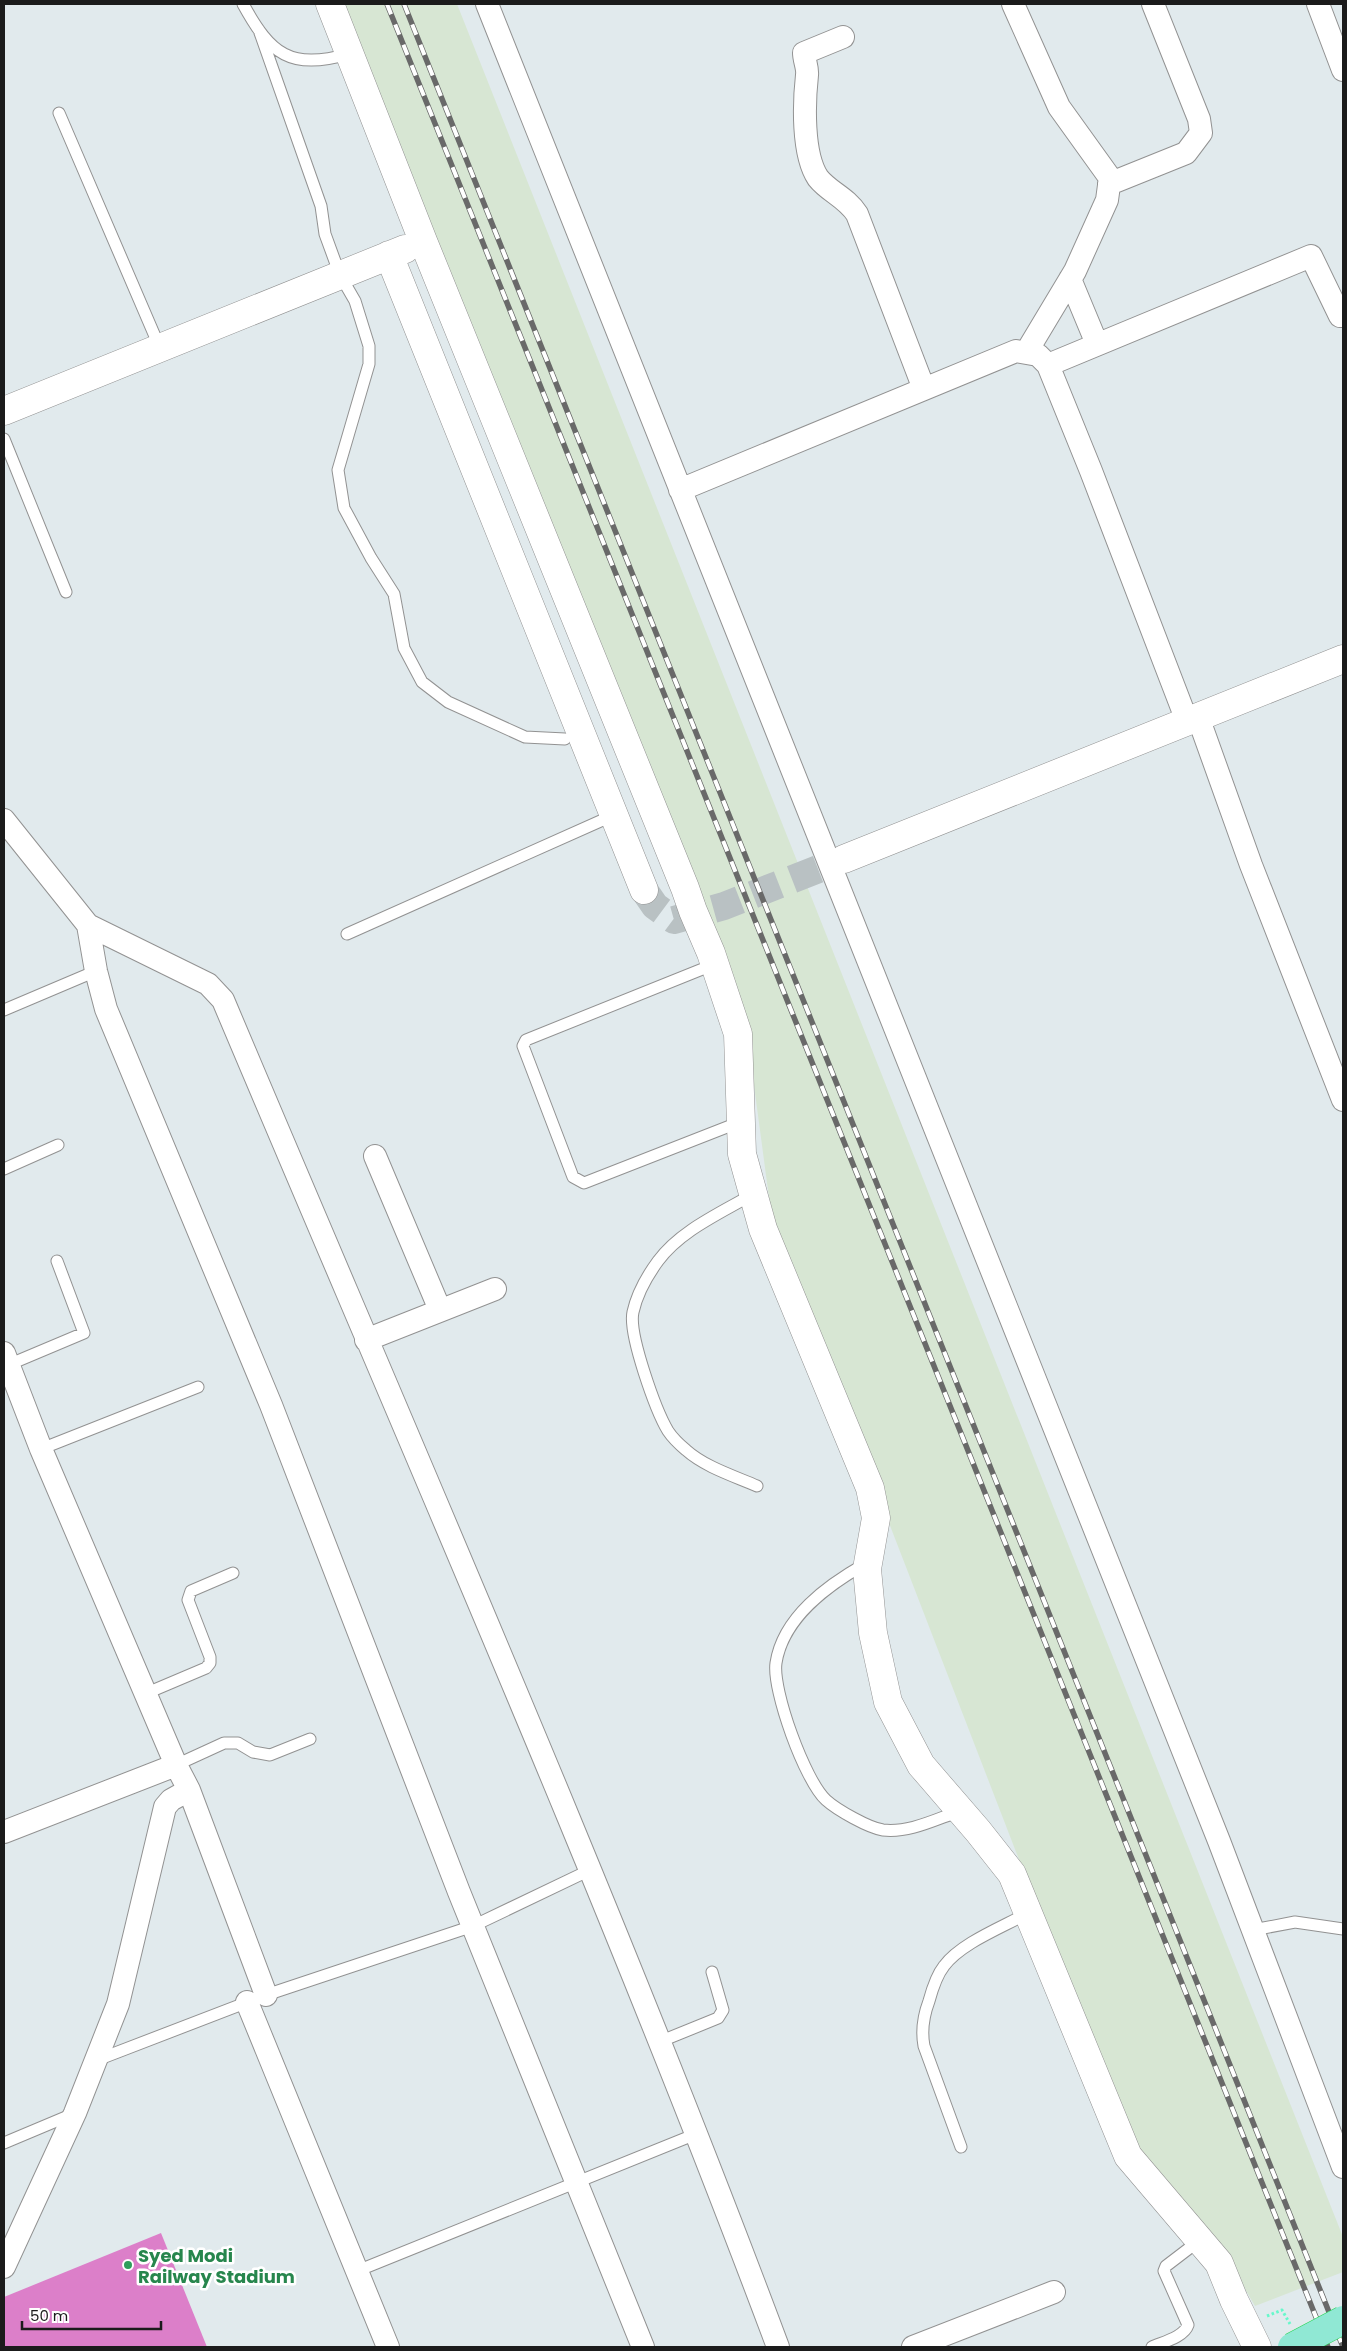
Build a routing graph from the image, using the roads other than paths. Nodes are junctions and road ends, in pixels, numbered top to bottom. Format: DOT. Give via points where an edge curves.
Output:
graph roads {
  1 [pos="243,4"];
  2 [pos="330,4"];
  3 [pos="487,4"];
  4 [pos="1014,4"];
  5 [pos="1153,4"];
  6 [pos="1318,4"];
  7 [pos="259,30"];
  8 [pos="843,37"];
  9 [pos="350,54"];
  10 [pos="1343,70"];
  11 [pos="59,114"];
  12 [pos="1109,184"];
  13 [pos="423,242"];
  14 [pos="389,255"];
  15 [pos="340,275"];
  16 [pos="1070,279"];
  17 [pos="1343,315"];
  18 [pos="1097,344"];
  19 [pos="160,348"];
  20 [pos="1027,351"];
  21 [pos="1048,365"];
  22 [pos="924,389"];
  23 [pos="4,411"];
  24 [pos="4,440"];
  25 [pos="680,490"];
  26 [pos="66,592"];
  27 [pos="1343,658"];
  28 [pos="1192,719"];
  29 [pos="566,739"];
  30 [pos="614,815"];
  31 [pos="4,820"];
  32 [pos="844,858"];
  33 [pos="644,890"];
  34 [pos="88,925"];
  35 [pos="347,934"];
  36 [pos="715,964"];
  37 [pos="96,971"];
  38 [pos="4,1010"];
  39 [pos="1343,1100"];
  40 [pos="740,1122"];
  41 [pos="58,1145"];
  42 [pos="376,1156"];
  43 [pos="4,1169"];
  44 [pos="753,1194"];
  45 [pos="57,1261"];
  46 [pos="495,1289"];
  47 [pos="440,1310"];
  48 [pos="366,1340"];
  49 [pos="6,1359"];
  50 [pos="198,1387"];
  51 [pos="41,1449"];
  52 [pos="757,1486"];
  53 [pos="868,1562"];
  54 [pos="233,1573"];
  55 [pos="147,1693"];
  56 [pos="310,1739"];
  57 [pos="176,1765"];
  58 [pos="189,1790"];
  59 [pos="960,1811"];
  60 [pos="4,1832"];
  61 [pos="590,1870"];
  62 [pos="1028,1913"];
  63 [pos="473,1926"];
  64 [pos="1343,1929"];
  65 [pos="1253,1930"];
  66 [pos="712,1972"];
  67 [pos="256,1999"];
  68 [pos="659,2042"];
  69 [pos="96,2060"];
  70 [pos="75,2113"];
  71 [pos="696,2134"];
  72 [pos="4,2143"];
  73 [pos="961,2148"];
  74 [pos="1343,2167"];
  75 [pos="576,2182"];
  76 [pos="1200,2240"];
  77 [pos="4,2267"];
  78 [pos="357,2271"];
  79 [pos="1054,2292"];
  80 [pos="1343,2320"];
  81 [pos="1253,2346"];
  82 [pos="388,2347"];
  83 [pos="643,2347"];
  84 [pos="778,2347"];
  85 [pos="913,2347"];
  86 [pos="1152,2347"];
  87 [pos="1292,2347"];
  1 -- 7 [label="lane"];
  2 -- 9 [label="street"];
  3 -- 25 [label="street"];
  4 -- 12 [label="street" via="1059,107 1110,178"];
  5 -- 12 [label="street" via="1199,119 1201,133 1186,153"];
  6 -- 10 [label="street"];
  7 -- 9 [label="lane" via="269,44 288,56 310,60"];
  7 -- 15 [label="lane" via="321,206 325,234"];
  8 -- 22 [label="street" via="804,53 808,74 805,128 812,164 818,177 851,204 857,214"];
  9 -- 13 [label="street"];
  11 -- 19 [label="lane"];
  12 -- 16 [label="street" via="1107,200"];
  13 -- 14 [label="street"];
  13 -- 36 [label="street"];
  14 -- 15 [label="street"];
  14 -- 30 [label="street"];
  15 -- 19 [label="street"];
  15 -- 29 [label="lane" via="355,301 369,346 369,364 338,470 344,508 394,594 404,648 422,682 448,702 525,737"];
  16 -- 18 [label="street"];
  16 -- 20 [label="street"];
  17 -- 18 [label="street" via="1340,316 1311,256"];
  18 -- 21 [label="street"];
  19 -- 23 [label="street"];
  20 -- 21 [label="street" via="1038,355"];
  20 -- 22 [label="street" via="1016,351"];
  21 -- 28 [label="street"];
  22 -- 25 [label="street"];
  24 -- 26 [label="lane"];
  25 -- 65 [label="street"];
  27 -- 28 [label="street"];
  28 -- 32 [label="street"];
  28 -- 39 [label="street"];
  30 -- 33 [label="street"];
  30 -- 35 [label="lane"];
  31 -- 34 [label="street"];
  34 -- 37 [label="street"];
  34 -- 48 [label="street" via="208,984 223,1000"];
  36 -- 40 [label="street" via="738,1034"];
  36 -- 40 [label="lane" via="526,1040 523,1046 577,1181 584,1183"];
  37 -- 38 [label="lane"];
  37 -- 63 [label="street" via="106,1008 272,1405"];
  40 -- 44 [label="street" via="742,1154"];
  41 -- 43 [label="lane"];
  42 -- 47 [label="street"];
  44 -- 52 [label="lane" via="684,1236 658,1260 632,1313 633,1335 640,1362 668,1431 687,1451 709,1465"];
  44 -- 53 [label="street" via="763,1229 870,1488 876,1518"];
  45 -- 49 [label="lane" via="84,1333"];
  46 -- 47 [label="street"];
  47 -- 48 [label="street"];
  48 -- 61 [label="street"];
  49 -- 51 [label="street"];
  50 -- 51 [label="lane"];
  51 -- 55 [label="street"];
  53 -- 59 [label="street" via="873,1633 888,1702 921,1766"];
  53 -- 59 [label="lane" via="823,1591 806,1608 787,1633 776,1662 777,1687 806,1771 826,1801 882,1830 919,1826"];
  54 -- 55 [label="lane" via="189,1595 210,1663 206,1668"];
  55 -- 57 [label="street"];
  56 -- 57 [label="lane" via="270,1755 253,1752 238,1743 224,1743"];
  57 -- 58 [label="street"];
  57 -- 60 [label="street"];
  58 -- 67 [label="street"];
  58 -- 69 [label="street" via="165,1807 118,2004"];
  59 -- 62 [label="street" via="1012,1874"];
  61 -- 63 [label="lane"];
  61 -- 68 [label="street"];
  62 -- 73 [label="lane" via="961,1950 944,1966 925,2012 921,2032 924,2046"];
  62 -- 76 [label="street" via="1128,2156"];
  63 -- 67 [label="lane"];
  63 -- 75 [label="street"];
  64 -- 65 [label="lane" via="1295,1922"];
  65 -- 74 [label="street"];
  66 -- 68 [label="lane" via="722,2014"];
  67 -- 69 [label="lane"];
  67 -- 78 [label="street"];
  68 -- 71 [label="street"];
  69 -- 70 [label="street"];
  70 -- 72 [label="lane"];
  70 -- 77 [label="street"];
  71 -- 75 [label="lane"];
  71 -- 84 [label="street"];
  75 -- 78 [label="lane"];
  75 -- 83 [label="street"];
  76 -- 81 [label="street" via="1219,2263"];
  76 -- 86 [label="lane" via="1164,2271 1187,2329"];
  78 -- 82 [label="street"];
  79 -- 85 [label="street"];
  80 -- 87 [label="highway, bridge"];
}
